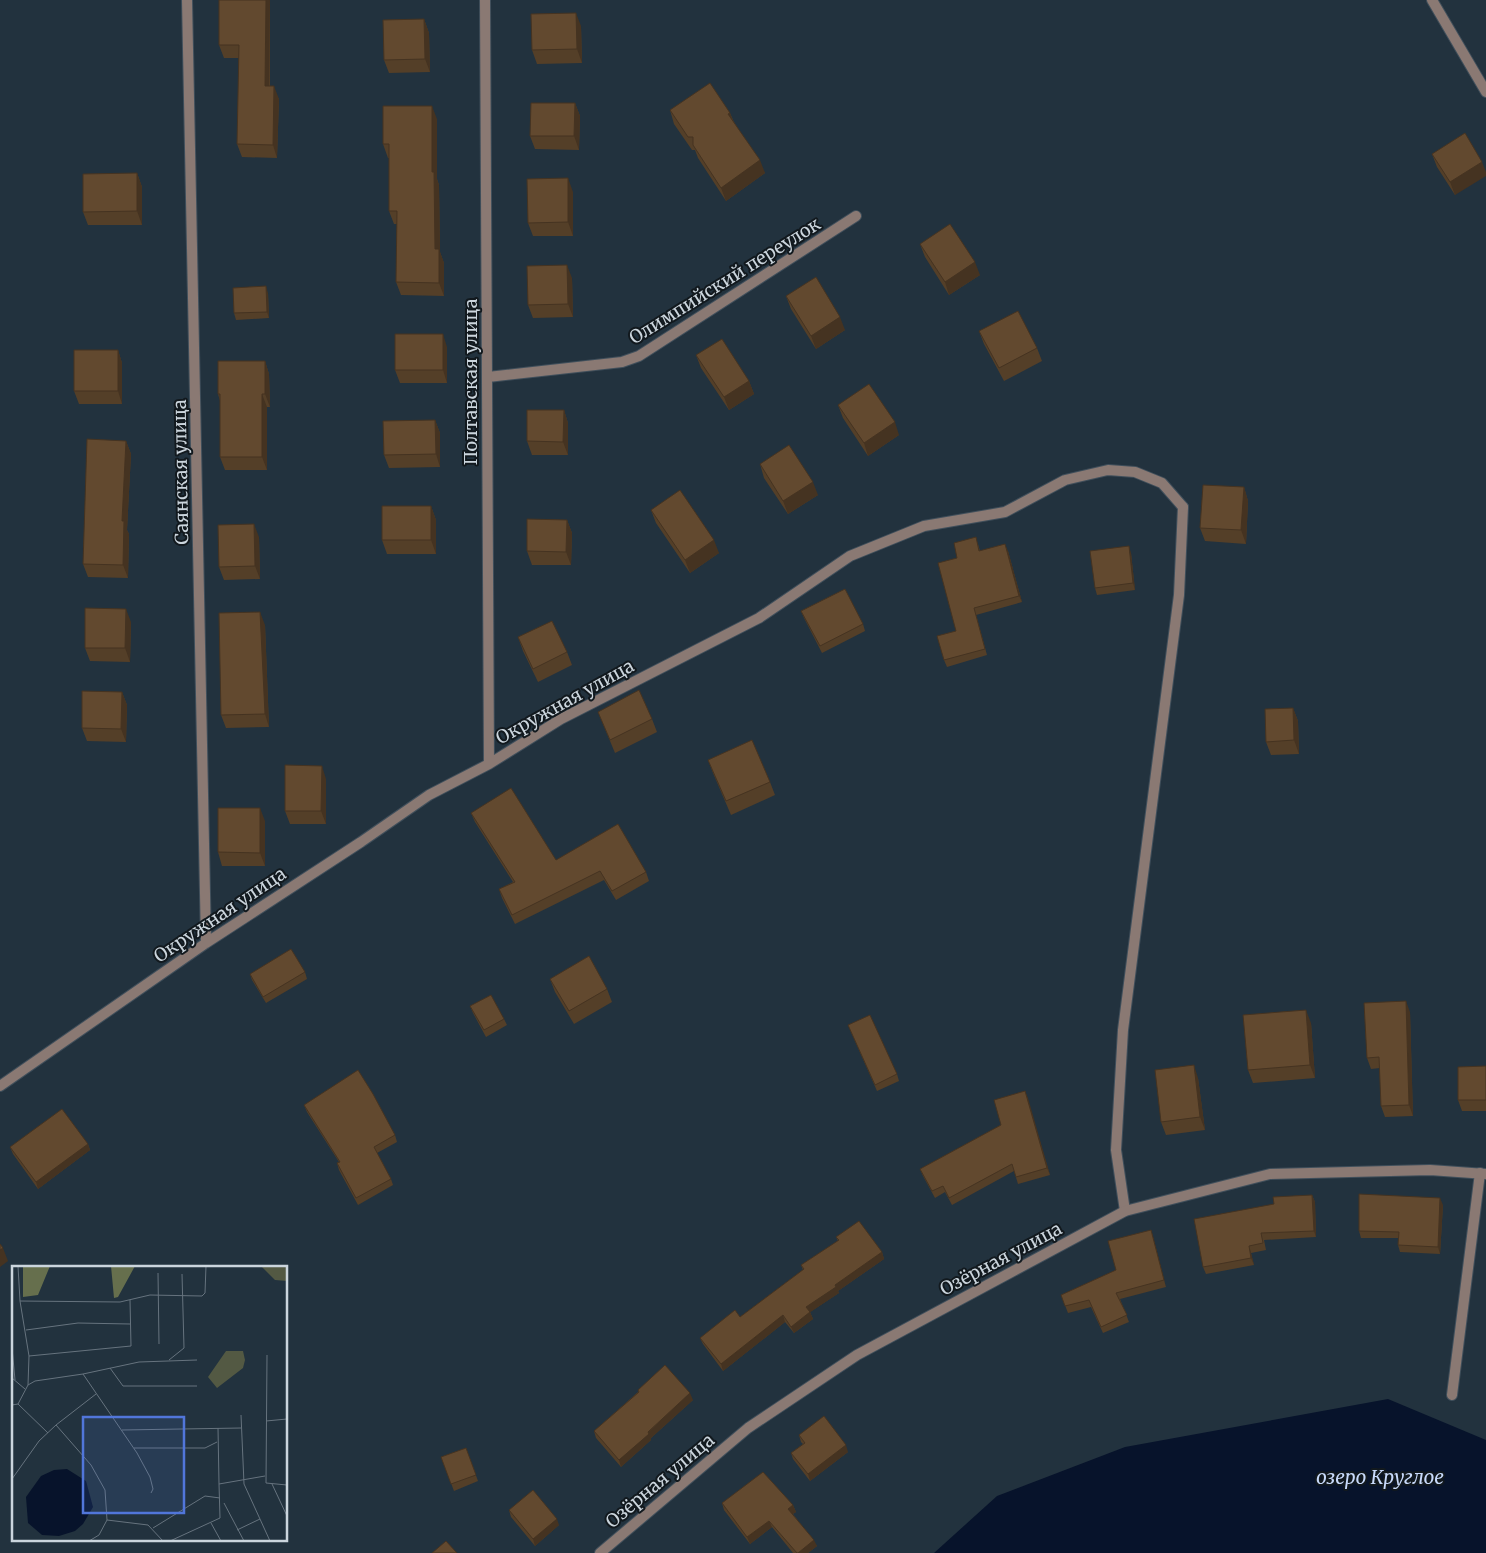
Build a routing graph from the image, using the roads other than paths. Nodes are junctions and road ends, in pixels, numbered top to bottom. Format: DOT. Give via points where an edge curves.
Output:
graph roads {
  1 [pos="187,0"];
  2 [pos="485,0"];
  3 [pos="1432,0"];
  4 [pos="1486,92"];
  5 [pos="856,216"];
  6 [pos="488,377"];
  7 [pos="489,764"];
  8 [pos="206,943"];
  9 [pos="0,1086"];
  10 [pos="1483,1174"];
  11 [pos="1124,1211"];
  12 [pos="1452,1395"];
  13 [pos="600,1553"];
  1 -- 8 [label="street, Саянская улица"];
  2 -- 6 [label="street, Полтавская улица"];
  3 -- 4 [label="street"];
  5 -- 6 [label="street, Олимпийский переулок" via="639,356 622,362"];
  6 -- 7 [label="street, Полтавская улица"];
  7 -- 8 [label="street, Окружная улица" via="429,795"];
  7 -- 11 [label="street, Окружная улица" via="561,719 759,618 850,556 924,526 1005,512 1065,480 1108,470 1135,472 1162,483 1183,507 1179,595 1123,1030 1116,1150"];
  8 -- 9 [label="street, Окружная улица"];
  10 -- 11 [label="street, Озёрная улица" via="1430,1170 1270,1174"];
  10 -- 12 [label="street"];
  11 -- 13 [label="street, Озёрная улица" via="857,1355 748,1428"];
}
